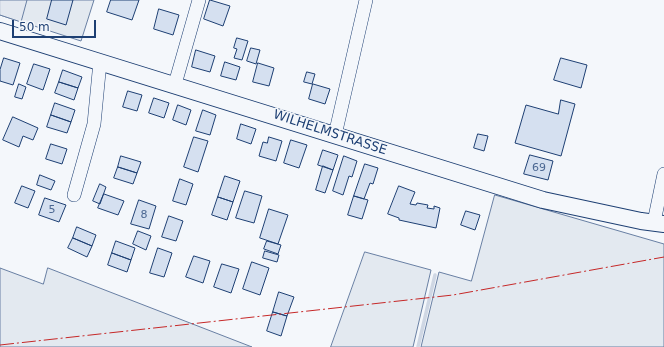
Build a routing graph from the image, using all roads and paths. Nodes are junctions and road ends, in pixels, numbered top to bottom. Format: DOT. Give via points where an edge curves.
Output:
graph roads {
  1 [pos="199,0"];
  2 [pos="366,0"];
  3 [pos="0,30"];
  4 [pos="100,62"];
  5 [pos="175,84"];
  6 [pos="335,135"];
  7 [pos="664,174"];
  8 [pos="74,195"];
  9 [pos="659,223"];
  1 -- 5 [label="street"];
  2 -- 6 [label="street"];
  3 -- 4 [label="main road, WILHELMSTRASSE"];
  4 -- 5 [label="main road, WILHELMSTRASSE"];
  4 -- 8 [label="street" via="94,124"];
  5 -- 6 [label="main road, WILHELMSTRASSE"];
  6 -- 9 [label="main road, WILHELMSTRASSE" via="543,200"];
  7 -- 9 [label="street"];
}
